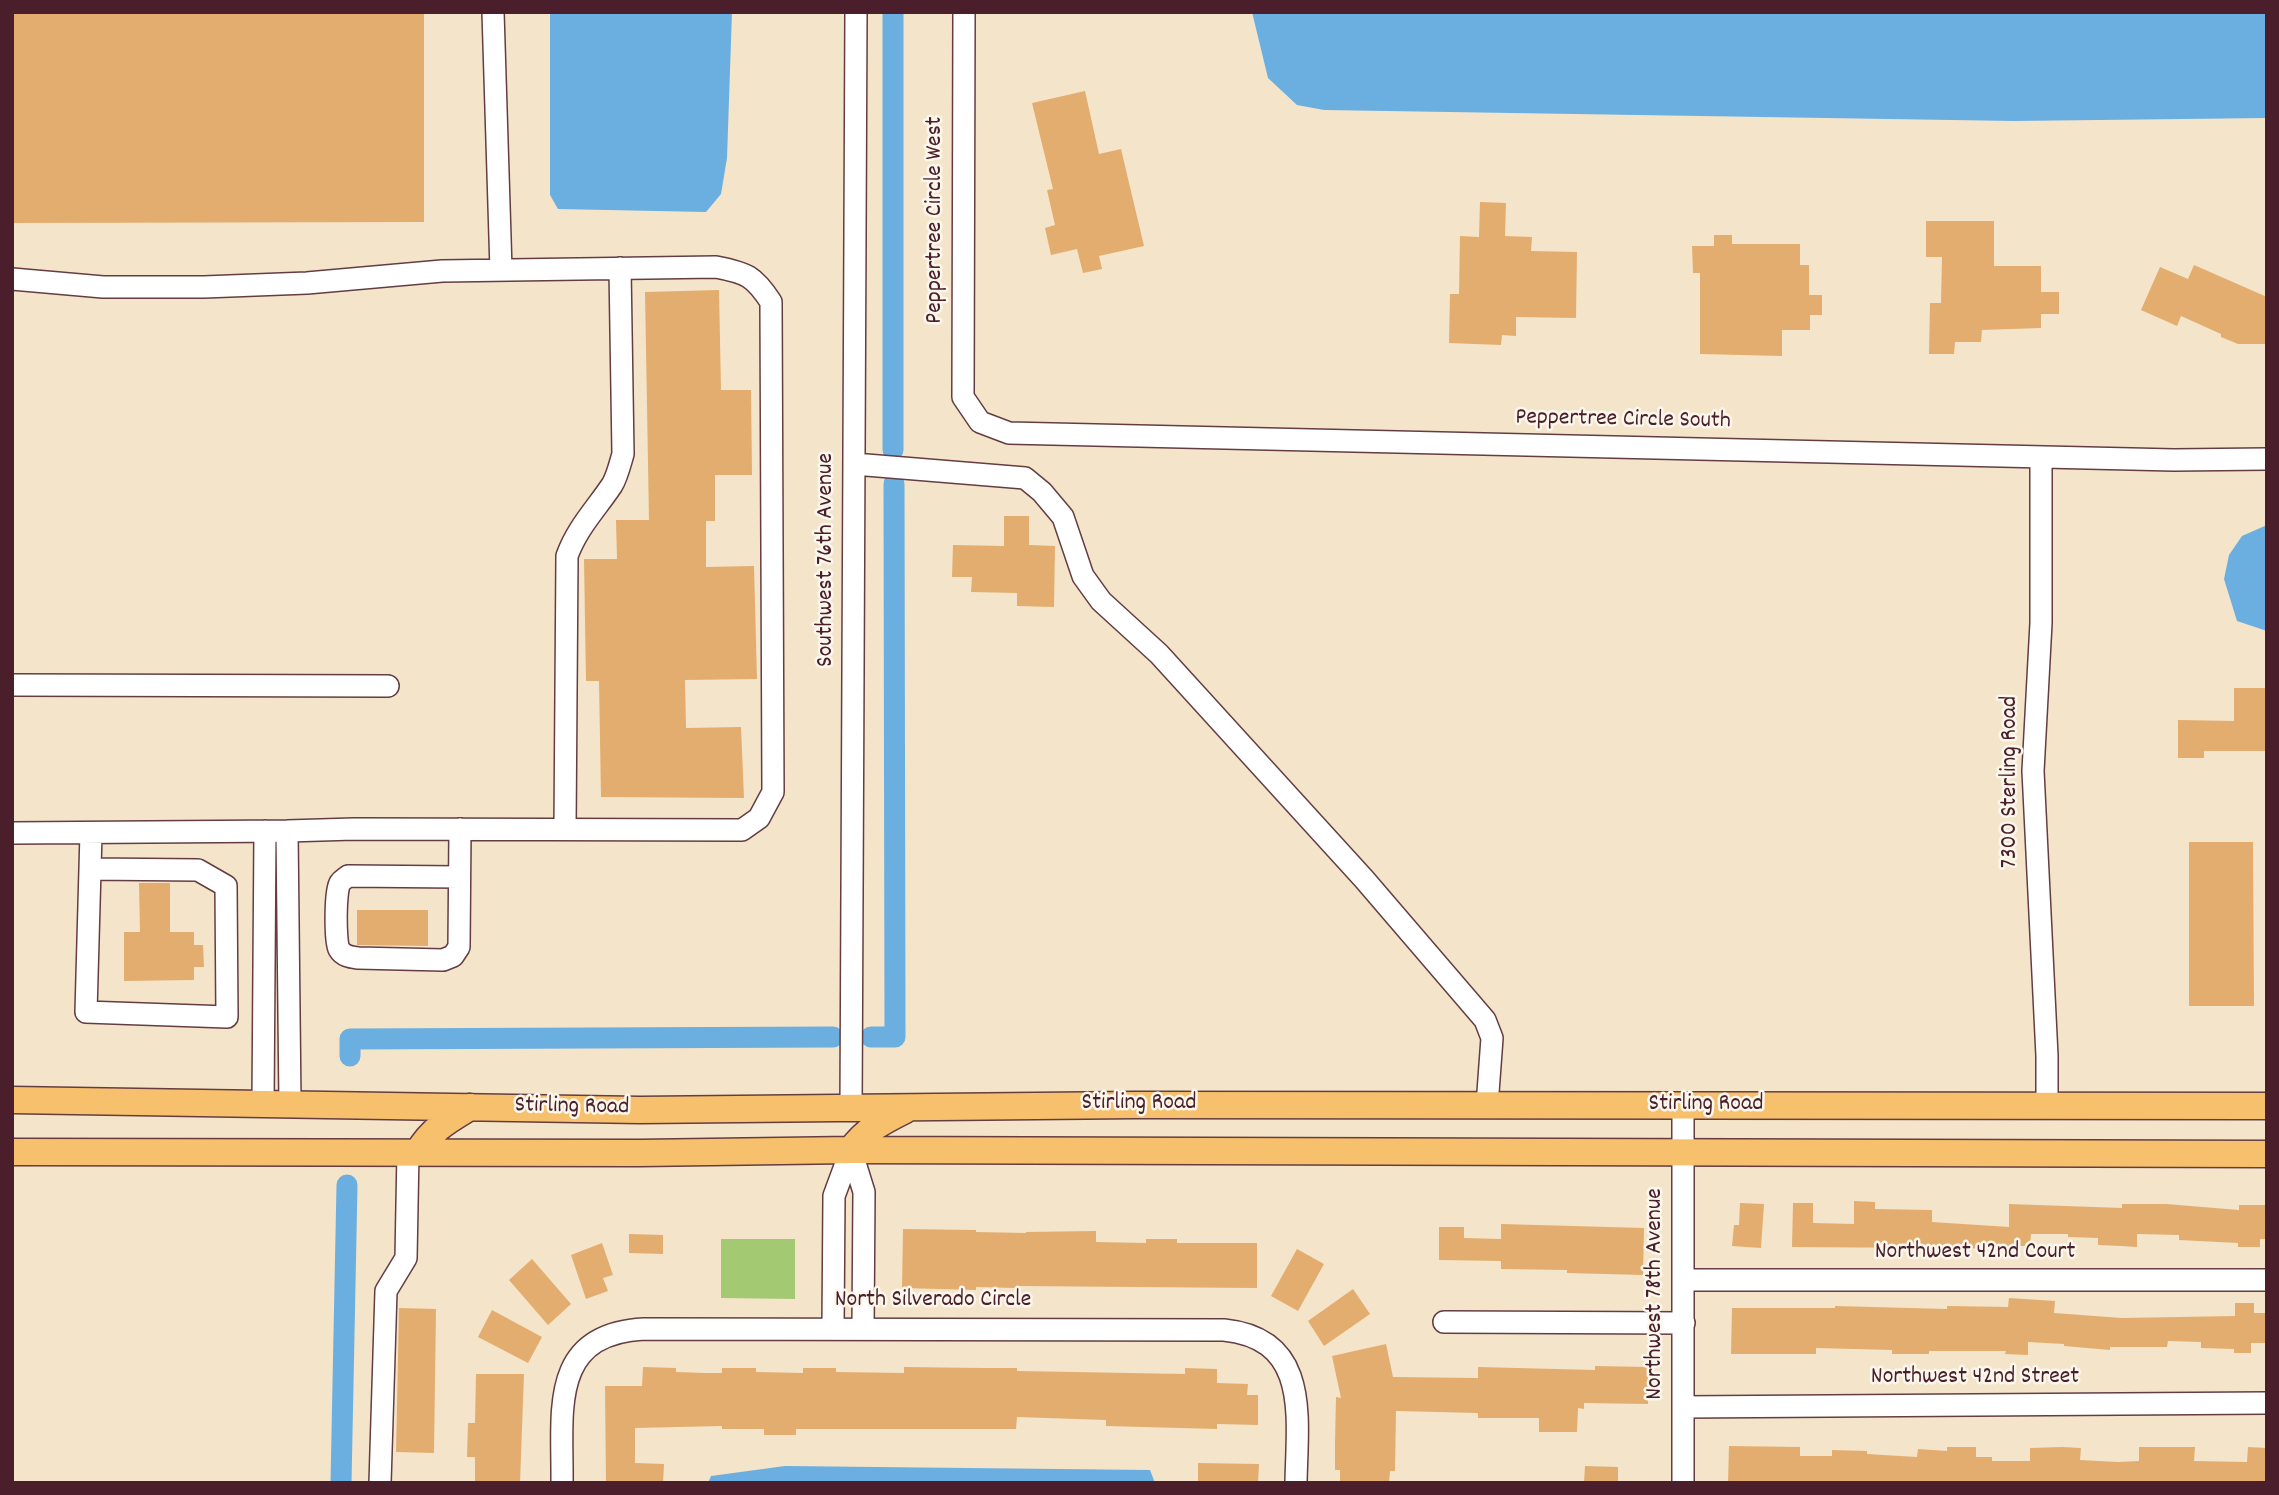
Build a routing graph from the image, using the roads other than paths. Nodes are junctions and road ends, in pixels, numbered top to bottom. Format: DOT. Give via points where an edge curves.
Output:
graph roads {
  1 [pos="493,12"];
  2 [pos="856,12"];
  3 [pos="964,12"];
  4 [pos="620,268"];
  5 [pos="501,270"];
  6 [pos="12,279"];
  7 [pos="980,422"];
  8 [pos="2041,457"];
  9 [pos="2267,459"];
  10 [pos="854,464"];
  11 [pos="12,685"];
  12 [pos="388,686"];
  13 [pos="460,829"];
  14 [pos="565,829"];
  15 [pos="265,831"];
  16 [pos="287,831"];
  17 [pos="12,832"];
  18 [pos="91,832"];
  19 [pos="90,869"];
  20 [pos="459,877"];
  21 [pos="12,1100"];
  22 [pos="263,1104"];
  23 [pos="290,1104"];
  24 [pos="1488,1106"];
  25 [pos="1683,1106"];
  26 [pos="2047,1106"];
  27 [pos="470,1107"];
  28 [pos="910,1107"];
  29 [pos="2267,1107"];
  30 [pos="851,1108"];
  31 [pos="851,1150"];
  32 [pos="12,1152"];
  33 [pos="413,1152"];
  34 [pos="1682,1153"];
  35 [pos="2267,1154"];
  36 [pos="1684,1280"];
  37 [pos="2267,1280"];
  38 [pos="1444,1322"];
  39 [pos="1684,1323"];
  40 [pos="834,1328"];
  41 [pos="863,1328"];
  42 [pos="2267,1403"];
  43 [pos="1683,1407"];
  44 [pos="380,1483"];
  45 [pos="562,1483"];
  46 [pos="1296,1483"];
  47 [pos="1683,1483"];
  1 -- 5 [label="street"];
  2 -- 10 [label="street, Southwest 76th Avenue"];
  3 -- 7 [label="street, Peppertree Circle West" via="963,397"];
  4 -- 5 [label="street"];
  4 -- 14 [label="street" via="623,454 613,483 589,514 568,556"];
  4 -- 14 [label="street" via="737,271 757,281 771,302 773,792 759,818 742,830"];
  5 -- 6 [label="street" via="216,287 103,287"];
  7 -- 8 [label="street, Peppertree Circle South" via="1009,433"];
  8 -- 9 [label="street, Peppertree Circle South"];
  8 -- 26 [label="street, 7300 Sterling Road" via="2041,623 2033,771"];
  10 -- 24 [label="street" via="1025,478 1042,492 1063,517 1083,576 1101,601 1159,654 1485,1020 1492,1038"];
  10 -- 30 [label="street, Southwest 76th Avenue"];
  11 -- 12 [label="street"];
  13 -- 14 [label="street"];
  13 -- 16 [label="street"];
  13 -- 20 [label="street"];
  15 -- 16 [label="street"];
  15 -- 18 [label="street"];
  15 -- 22 [label="street"];
  16 -- 23 [label="street"];
  17 -- 18 [label="street"];
  18 -- 19 [label="street"];
  19 -- 19 [label="street" via="198,870 226,886 227,1017 86,1012"];
  20 -- 20 [label="street" via="460,947 453,956 443,960 358,958 339,949 337,890 348,876"];
  21 -- 22 [label="main road, Stirling Road"];
  22 -- 23 [label="main road, Stirling Road"];
  23 -- 27 [label="main road, Stirling Road"];
  24 -- 25 [label="main road, Stirling Road"];
  24 -- 28 [label="main road, Stirling Road"];
  25 -- 26 [label="main road, Stirling Road"];
  25 -- 34 [label="street, Northwest 78th Avenue"];
  26 -- 29 [label="main road, Stirling Road"];
  27 -- 30 [label="main road, Stirling Road"];
  27 -- 33 [label="main road" via="439,1125"];
  28 -- 30 [label="main road, Stirling Road"];
  28 -- 31 [label="main road" via="871,1128"];
  31 -- 33 [label="main road, Stirling Road"];
  31 -- 34 [label="main road, Stirling Road"];
  31 -- 40 [label="street" via="834,1196"];
  31 -- 41 [label="street" via="864,1192"];
  32 -- 33 [label="main road, Stirling Road"];
  33 -- 44 [label="street" via="406,1258 386,1291"];
  34 -- 35 [label="main road, Stirling Road"];
  34 -- 36 [label="street, Northwest 78th Avenue"];
  36 -- 37 [label="street, Northwest 42nd Court"];
  36 -- 39 [label="street, Northwest 78th Avenue"];
  38 -- 39 [label="street"];
  39 -- 43 [label="street, Northwest 78th Avenue"];
  40 -- 41 [label="street, North Silverado Circle"];
  40 -- 45 [label="street, North Silverado Circle" via="629,1329 605,1336 586,1348 565,1390"];
  41 -- 46 [label="street, North Silverado Circle" via="1224,1330 1251,1335 1277,1353 1296,1392"];
  42 -- 43 [label="street, Northwest 42nd Street"];
  43 -- 47 [label="street, Northwest 78th Avenue"];
}
